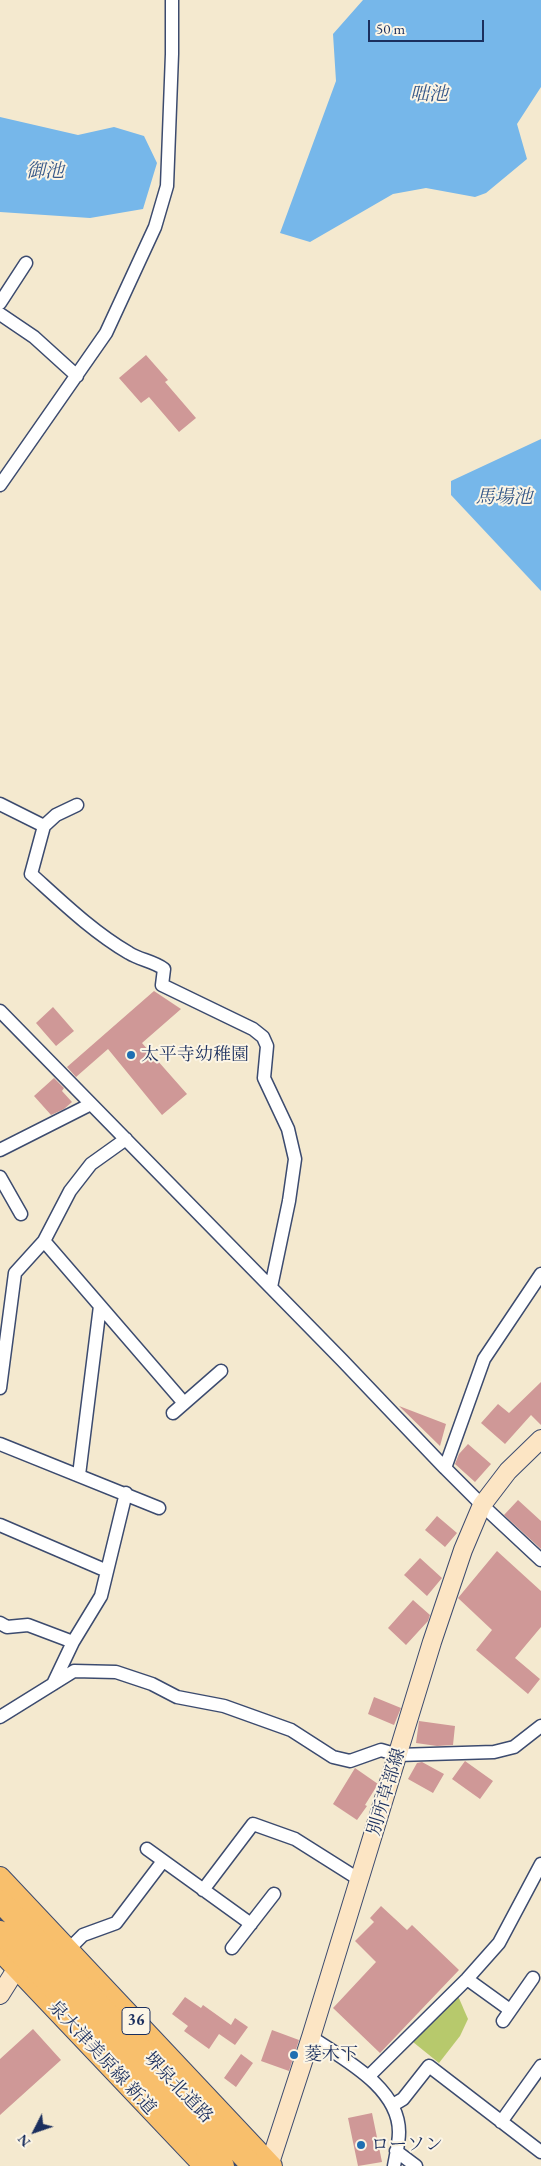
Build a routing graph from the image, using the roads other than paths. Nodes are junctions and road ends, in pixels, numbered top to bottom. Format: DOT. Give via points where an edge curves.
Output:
graph roads {
  1 [pos="172,0"];
  2 [pos="26,263"];
  3 [pos="0,303"];
  4 [pos="0,314"];
  5 [pos="77,376"];
  6 [pos="0,485"];
  7 [pos="0,804"];
  8 [pos="77,804"];
  9 [pos="44,826"];
  10 [pos="0,1011"];
  11 [pos="91,1104"];
  12 [pos="126,1139"];
  13 [pos="0,1150"];
  14 [pos="0,1177"];
  15 [pos="20,1214"];
  16 [pos="44,1240"];
  17 [pos="541,1274"];
  18 [pos="271,1287"];
  19 [pos="100,1306"];
  20 [pos="221,1371"];
  21 [pos="0,1388"];
  22 [pos="184,1403"];
  23 [pos="173,1412"];
  24 [pos="541,1438"];
  25 [pos="0,1444"];
  26 [pos="445,1468"];
  27 [pos="80,1475"];
  28 [pos="126,1493"];
  29 [pos="482,1505"];
  30 [pos="159,1508"];
  31 [pos="0,1525"];
  32 [pos="541,1560"];
  33 [pos="107,1571"];
  34 [pos="0,1623"];
  35 [pos="74,1642"];
  36 [pos="53,1684"];
  37 [pos="0,1717"];
  38 [pos="541,1726"];
  39 [pos="398,1755"];
  40 [pos="147,1849"];
  41 [pos="163,1861"];
  42 [pos="540,1866"];
  43 [pos="0,1877"];
  44 [pos="360,1880"];
  45 [pos="203,1890"];
  46 [pos="274,1894"];
  47 [pos="0,1901"];
  48 [pos="251,1924"];
  49 [pos="0,1932"];
  50 [pos="232,1948"];
  51 [pos="69,1950"];
  52 [pos="0,1951"];
  53 [pos="17,1968"];
  54 [pos="533,1978"];
  55 [pos="467,1979"];
  56 [pos="0,1995"];
  57 [pos="510,2010"];
  58 [pos="503,2021"];
  59 [pos="311,2037"];
  60 [pos="541,2066"];
  61 [pos="369,2076"];
  62 [pos="393,2105"];
  63 [pos="501,2122"];
  64 [pos="396,2151"];
  65 [pos="541,2152"];
  66 [pos="266,2165"];
  67 [pos="204,2166"];
  68 [pos="223,2166"];
  69 [pos="394,2166"];
  70 [pos="416,2166"];
  1 -- 5 [label="street" via="166,186 155,227 106,333"];
  2 -- 3 [label="street"];
  4 -- 5 [label="street" via="34,337"];
  5 -- 6 [label="street"];
  7 -- 9 [label="street"];
  8 -- 9 [label="street"];
  9 -- 18 [label="street" via="31,874 101,935 131,955 154,962 164,969 162,985 253,1029 263,1037 267,1046 264,1078 288,1129 295,1159"];
  10 -- 11 [label="street"];
  11 -- 12 [label="street"];
  11 -- 13 [label="street"];
  12 -- 16 [label="street" via="91,1164 70,1191"];
  12 -- 18 [label="street"];
  14 -- 15 [label="street"];
  16 -- 19 [label="street"];
  16 -- 21 [label="street" via="15,1273"];
  17 -- 26 [label="street" via="484,1359"];
  18 -- 26 [label="street"];
  19 -- 22 [label="street"];
  19 -- 27 [label="street"];
  20 -- 22 [label="street"];
  22 -- 23 [label="street"];
  24 -- 29 [label="main road, 別所草部線" via="508,1471"];
  25 -- 27 [label="street"];
  26 -- 29 [label="street"];
  27 -- 28 [label="street"];
  28 -- 30 [label="street"];
  28 -- 33 [label="street"];
  29 -- 32 [label="street"];
  29 -- 39 [label="main road, 別所草部線" via="432,1642"];
  31 -- 33 [label="street"];
  33 -- 35 [label="street" via="101,1596"];
  34 -- 35 [label="street" via="7,1627 28,1626"];
  35 -- 36 [label="street"];
  36 -- 37 [label="street"];
  36 -- 39 [label="street" via="74,1671 116,1672 152,1684 177,1697 224,1706 291,1730 333,1758 350,1761 381,1750"];
  38 -- 39 [label="street" via="514,1747 494,1752"];
  39 -- 44 [label="main road, 別所草部線"];
  40 -- 41 [label="street"];
  41 -- 45 [label="street"];
  41 -- 51 [label="street" via="116,1923 83,1935"];
  42 -- 55 [label="street" via="499,1943"];
  43 -- 51 [label="main road, 36"];
  44 -- 45 [label="street" via="295,1839 253,1824"];
  44 -- 59 [label="main road, 別所草部線"];
  45 -- 48 [label="street"];
  46 -- 48 [label="street"];
  47 -- 66 [label="highway, 堺泉北道路"];
  48 -- 50 [label="street"];
  49 -- 68 [label="highway, 堺泉北道路"];
  51 -- 66 [label="main road, 36"];
  52 -- 53 [label="main road, 泉大津美原線 新道"];
  53 -- 56 [label="main road"];
  53 -- 67 [label="main road, 泉大津美原線 新道"];
  54 -- 57 [label="street"];
  55 -- 57 [label="street"];
  55 -- 61 [label="street"];
  57 -- 58 [label="street"];
  59 -- 61 [label="street"];
  59 -- 66 [label="main road, 別所草部線"];
  60 -- 63 [label="street"];
  61 -- 62 [label="street"];
  62 -- 63 [label="street" via="403,2098 429,2066"];
  62 -- 64 [label="street" via="399,2131"];
  63 -- 65 [label="street"];
  64 -- 69 [label="street"];
  64 -- 70 [label="street"];
}
